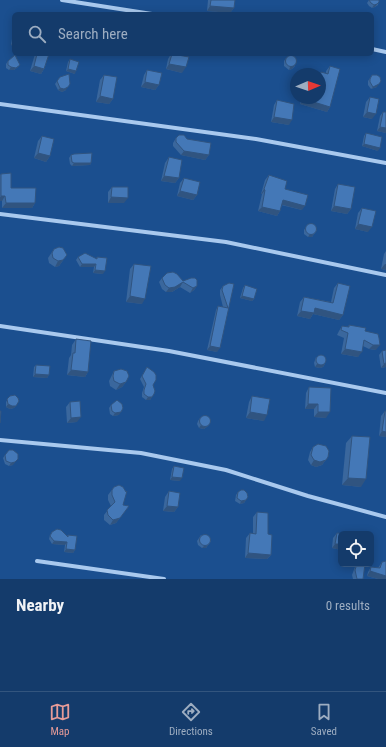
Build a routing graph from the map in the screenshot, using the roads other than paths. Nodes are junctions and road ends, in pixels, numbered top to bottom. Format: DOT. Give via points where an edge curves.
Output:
graph roads {
  1 [pos="62,0"];
  2 [pos="139,12"];
  3 [pos="374,49"];
  4 [pos="386,52"];
  5 [pos="0,104"];
  6 [pos="386,163"];
  7 [pos="0,214"];
  8 [pos="386,275"];
  9 [pos="0,326"];
  10 [pos="386,393"];
  11 [pos="0,440"];
  12 [pos="386,517"];
  13 [pos="37,561"];
  14 [pos="164,579"];
  1 -- 2 [label="street"];
  3 -- 4 [label="street"];
  5 -- 6 [label="street" via="256,139"];
  7 -- 8 [label="street" via="226,242"];
  9 -- 10 [label="street" via="169,351"];
  11 -- 12 [label="street" via="141,453 226,470"];
  13 -- 14 [label="street"];
}
